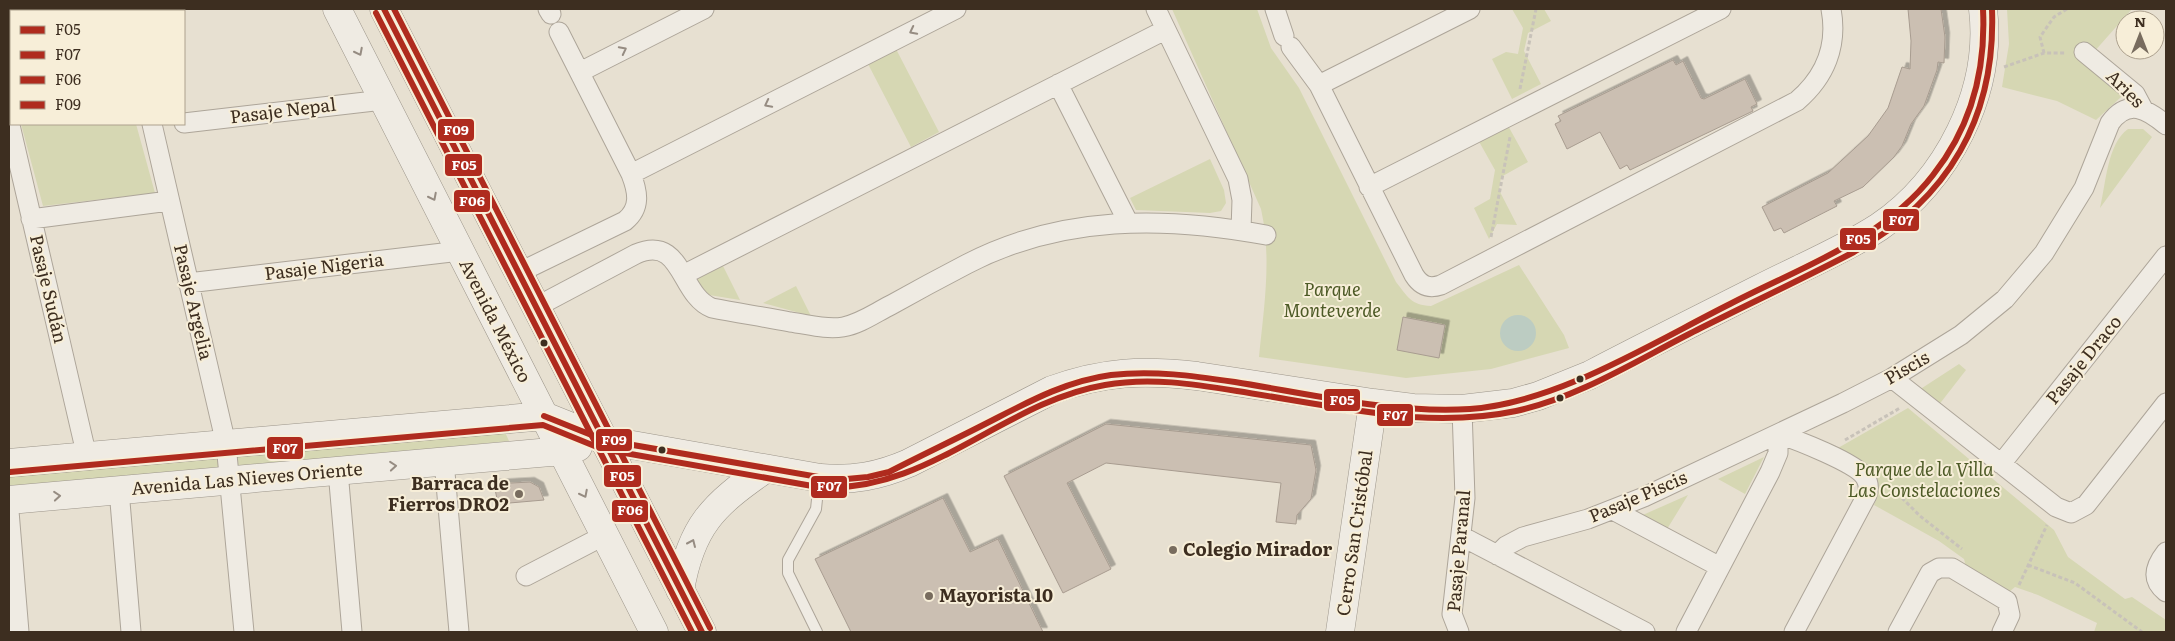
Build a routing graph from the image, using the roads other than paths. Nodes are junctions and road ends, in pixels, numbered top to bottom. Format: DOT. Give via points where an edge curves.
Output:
graph roads {
  1 [pos="337,9"];
  2 [pos="384,9"];
  3 [pos="704,9"];
  4 [pos="956,9"];
  5 [pos="1156,9"];
  6 [pos="1275,9"];
  7 [pos="1470,9"];
  8 [pos="1721,9"];
  9 [pos="1831,9"];
  10 [pos="1983,9"];
  11 [pos="1166,30"];
  12 [pos="559,32"];
  13 [pos="2084,52"];
  14 [pos="580,72"];
  15 [pos="1058,84"];
  16 [pos="1319,86"];
  17 [pos="383,100"];
  18 [pos="2144,109"];
  19 [pos="9,121"];
  20 [pos="185,123"];
  21 [pos="152,125"];
  22 [pos="2166,125"];
  23 [pos="631,174"];
  24 [pos="1370,187"];
  25 [pos="169,201"];
  26 [pos="31,218"];
  27 [pos="1128,222"];
  28 [pos="1241,230"];
  29 [pos="1266,235"];
  30 [pos="460,250"];
  31 [pos="2166,256"];
  32 [pos="518,273"];
  33 [pos="683,275"];
  34 [pos="188,283"];
  35 [pos="536,307"];
  36 [pos="1892,378"];
  37 [pos="1373,403"];
  38 [pos="2166,403"];
  39 [pos="1462,409"];
  40 [pos="544,416"];
  41 [pos="1778,434"];
  42 [pos="604,440"];
  43 [pos="226,444"];
  44 [pos="562,451"];
  45 [pos="87,457"];
  46 [pos="444,461"];
  47 [pos="9,464"];
  48 [pos="2001,464"];
  49 [pos="765,469"];
  50 [pos="338,471"];
  51 [pos="820,478"];
  52 [pos="231,480"];
  53 [pos="119,490"];
  54 [pos="9,500"];
  55 [pos="1613,510"];
  56 [pos="9,511"];
  57 [pos="604,535"];
  58 [pos="1463,537"];
  59 [pos="2166,552"];
  60 [pos="1497,555"];
  61 [pos="1720,567"];
  62 [pos="526,576"];
  63 [pos="680,590"];
  64 [pos="2166,592"];
  65 [pos="19,632"];
  66 [pos="131,632"];
  67 [pos="244,632"];
  68 [pos="352,632"];
  69 [pos="459,632"];
  70 [pos="654,632"];
  71 [pos="702,632"];
  72 [pos="817,632"];
  73 [pos="1340,632"];
  74 [pos="1458,632"];
  75 [pos="1645,632"];
  76 [pos="1686,632"];
  77 [pos="1794,632"];
  78 [pos="1898,632"];
  79 [pos="2002,632"];
  1 -- 17 [label="street, Avenida México, one-way"];
  2 -- 32 [label="street"];
  14 -- 3 [label="street, one-way"];
  4 -- 23 [label="street, one-way"];
  5 -- 11 [label="street"];
  6 -- 16 [label="street" via="1288,41"];
  7 -- 16 [label="street"];
  8 -- 24 [label="street"];
  9 -- 24 [label="street" via="1833,29 1827,64 1819,78 1797,101 1441,285 1431,287 1417,280"];
  10 -- 39 [label="street, Avenida Las Nieves Oriente" via="1980,75 1968,112 1948,154 1918,194 1879,226 1562,388 1513,403"];
  11 -- 15 [label="street"];
  11 -- 28 [label="street" via="1238,179 1242,200"];
  12 -- 14 [label="street"];
  13 -- 18 [label="street, Aries" via="2131,90"];
  14 -- 23 [label="street"];
  15 -- 27 [label="street"];
  15 -- 33 [label="street"];
  16 -- 24 [label="street"];
  17 -- 20 [label="street, Pasaje Nepal"];
  17 -- 30 [label="street, Avenida México, one-way"];
  18 -- 22 [label="street, Aries"];
  18 -- 36 [label="street, Piscis" via="2121,112 2110,123 2076,205 2044,253 2005,299 1961,335"];
  19 -- 26 [label="street, Pasaje Sudán"];
  21 -- 25 [label="street, Pasaje Argelia"];
  23 -- 32 [label="street" via="638,196 630,217"];
  25 -- 26 [label="street"];
  25 -- 34 [label="street, Pasaje Argelia"];
  26 -- 45 [label="street, Pasaje Sudán"];
  27 -- 28 [label="street" via="1184,223"];
  27 -- 33 [label="street" via="1070,229 1004,248 970,262 861,321 840,327 712,308 694,295"];
  28 -- 29 [label="street"];
  30 -- 34 [label="street, Pasaje Nigeria"];
  30 -- 40 [label="street, Avenida México"];
  31 -- 48 [label="street, Pasaje Draco"];
  32 -- 35 [label="street"];
  33 -- 35 [label="street" via="676,262 665,253 643,251"];
  34 -- 43 [label="street, Pasaje Argelia"];
  35 -- 42 [label="street"];
  36 -- 41 [label="street, Piscis"];
  36 -- 48 [label="street"];
  37 -- 39 [label="street, Avenida Las Nieves Oriente"];
  37 -- 51 [label="street, Avenida Las Nieves Oriente" via="1164,372 1123,372 1052,390 889,472 852,479"];
  37 -- 73 [label="street, Cerro San Cristóbal"];
  38 -- 48 [label="street" via="2082,509 2063,510"];
  39 -- 58 [label="street, Pasaje Paranal" via="1466,498"];
  40 -- 42 [label="street, Avenida Las Nieves Oriente"];
  40 -- 43 [label="street, Avenida Las Nieves Oriente"];
  40 -- 44 [label="street, Avenida México"];
  41 -- 55 [label="street, Pasaje Piscis"];
  41 -- 61 [label="street" via="1775,462"];
  41 -- 77 [label="street" via="1807,444 1858,471 1868,486 1867,495"];
  42 -- 44 [label="street, Avenida Las Nieves Oriente"];
  42 -- 49 [label="street, Avenida Las Nieves Oriente"];
  42 -- 63 [label="street"];
  43 -- 45 [label="street, Avenida Las Nieves Oriente"];
  43 -- 52 [label="street, Pasaje Argelia"];
  44 -- 46 [label="street, Avenida Las Nieves Oriente"];
  44 -- 57 [label="street, Avenida México, one-way"];
  45 -- 47 [label="street, Avenida Las Nieves Oriente"];
  50 -- 46 [label="street, Avenida Las Nieves Oriente, one-way"];
  46 -- 69 [label="street"];
  49 -- 51 [label="street, Avenida Las Nieves Oriente"];
  63 -- 49 [label="street, one-way" via="689,550 705,521 728,496"];
  50 -- 52 [label="street, Avenida Las Nieves Oriente"];
  50 -- 68 [label="street"];
  51 -- 72 [label="lane" via="816,509 788,560 788,573"];
  52 -- 53 [label="street, Avenida Las Nieves Oriente"];
  52 -- 67 [label="street, Pasaje Argelia"];
  54 -- 53 [label="street, Avenida Las Nieves Oriente, one-way"];
  53 -- 66 [label="street"];
  55 -- 60 [label="street, Pasaje Piscis" via="1523,537"];
  55 -- 61 [label="street"];
  56 -- 65 [label="street"];
  57 -- 62 [label="street"];
  57 -- 70 [label="street, Avenida México"];
  58 -- 60 [label="street"];
  58 -- 74 [label="street, Pasaje Paranal" via="1452,614"];
  59 -- 64 [label="street" via="2158,562 2155,575"];
  60 -- 75 [label="street"];
  61 -- 76 [label="street"];
  63 -- 71 [label="street"];
  78 -- 79 [label="street" via="1930,573 1938,568 1952,568 2004,597 2010,605 2010,615"];
}
